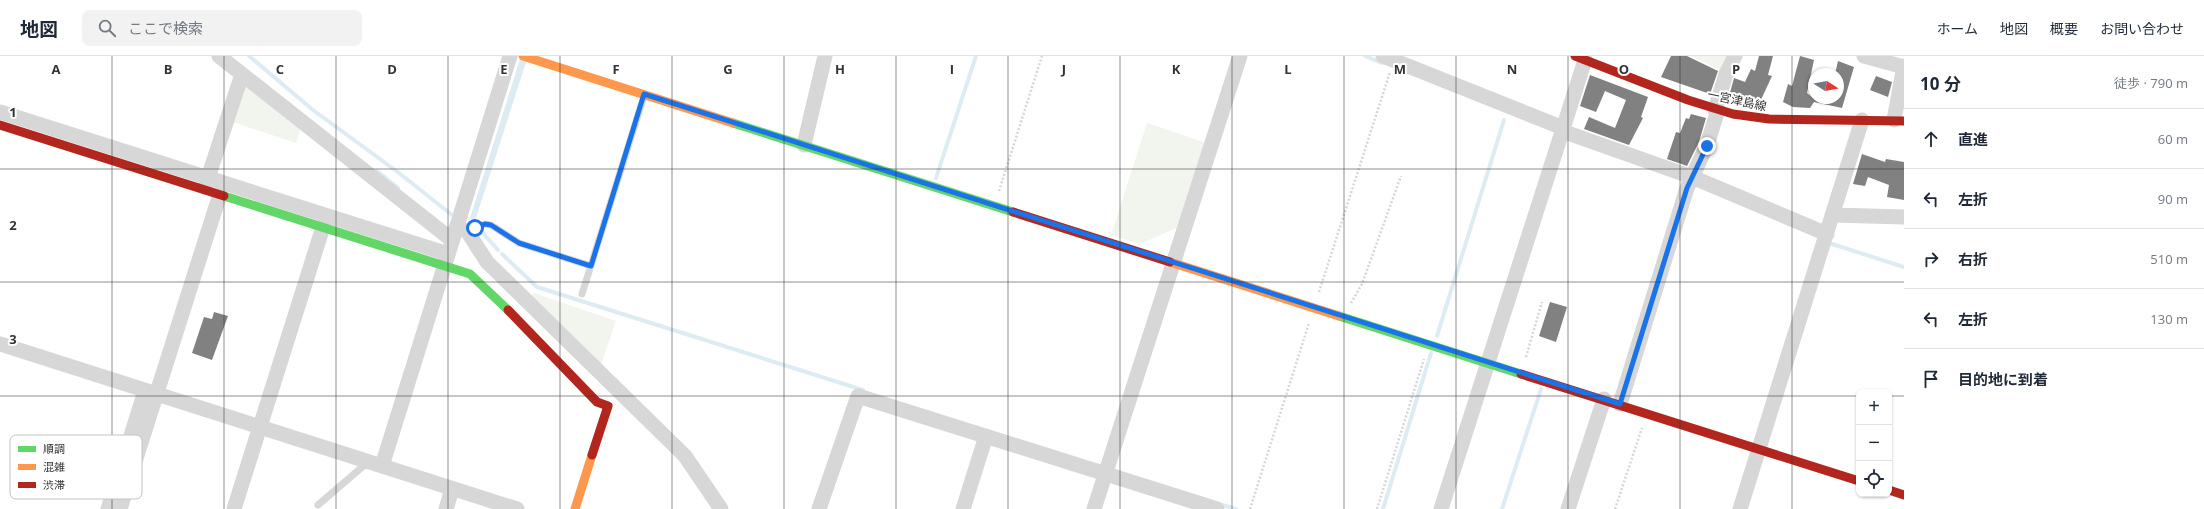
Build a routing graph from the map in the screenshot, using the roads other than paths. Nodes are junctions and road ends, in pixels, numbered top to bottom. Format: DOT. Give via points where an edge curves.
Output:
graph roads {
  1 [pos="219,56"];
  2 [pos="510,56"];
  3 [pos="825,56"];
  4 [pos="1240,56"];
  5 [pos="1735,56"];
  6 [pos="1864,56"];
  7 [pos="531,58"];
  8 [pos="1388,58"];
  9 [pos="1580,58"];
  10 [pos="1904,66"];
  11 [pos="242,74"];
  12 [pos="644,94"];
  13 [pos="1717,110"];
  14 [pos="0,112"];
  15 [pos="1862,120"];
  16 [pos="1899,120"];
  17 [pos="0,125"];
  18 [pos="1562,130"];
  19 [pos="804,145"];
  20 [pos="1692,176"];
  21 [pos="206,184"];
  22 [pos="220,194"];
  23 [pos="1833,215"];
  24 [pos="1904,218"];
  25 [pos="323,227"];
  26 [pos="1827,234"];
  27 [pos="454,244"];
  28 [pos="1173,262"];
  29 [pos="591,266"];
  30 [pos="582,294"];
  31 [pos="0,344"];
  32 [pos="1488,362"];
  33 [pos="151,392"];
  34 [pos="1604,399"];
  35 [pos="1620,404"];
  36 [pos="259,427"];
  37 [pos="135,435"];
  38 [pos="140,435"];
  39 [pos="986,436"];
  40 [pos="1760,449"];
  41 [pos="375,464"];
  42 [pos="1106,473"];
  43 [pos="1856,480"];
  44 [pos="452,489"];
  45 [pos="1892,491"];
  46 [pos="1904,495"];
  47 [pos="112,499"];
  48 [pos="123,499"];
  49 [pos="1185,504"];
  50 [pos="318,505"];
  51 [pos="108,509"];
  52 [pos="120,509"];
  53 [pos="234,509"];
  54 [pos="446,509"];
  55 [pos="517,509"];
  56 [pos="575,509"];
  57 [pos="721,509"];
  58 [pos="819,509"];
  59 [pos="963,509"];
  60 [pos="1094,509"];
  61 [pos="1217,509"];
  62 [pos="1441,509"];
  63 [pos="1568,509"];
  64 [pos="1740,509"];
  1 -- 11 [label="street"];
  2 -- 27 [label="street"];
  3 -- 19 [label="street"];
  4 -- 28 [label="street"];
  5 -- 13 [label="street" via="1726,74"];
  6 -- 10 [label="street"];
  7 -- 12 [label="street"];
  8 -- 18 [label="street"];
  9 -- 13 [label="street, 一宮津島線"];
  9 -- 18 [label="street"];
  10 -- 16 [label="street"];
  11 -- 21 [label="street"];
  11 -- 27 [label="street"];
  12 -- 19 [label="street"];
  12 -- 29 [label="lane"];
  13 -- 15 [label="street, 一宮津島線" via="1769,119"];
  13 -- 20 [label="street" via="1707,146"];
  14 -- 21 [label="street"];
  15 -- 16 [label="street, 一宮津島線"];
  15 -- 23 [label="street"];
  17 -- 21 [label="street"];
  18 -- 20 [label="street"];
  18 -- 32 [label="street"];
  19 -- 28 [label="street"];
  20 -- 26 [label="street"];
  20 -- 35 [label="street"];
  21 -- 22 [label="street"];
  21 -- 27 [label="street"];
  22 -- 25 [label="street"];
  22 -- 33 [label="street"];
  23 -- 24 [label="street"];
  23 -- 26 [label="street"];
  25 -- 27 [label="street"];
  25 -- 36 [label="street"];
  26 -- 40 [label="street"];
  27 -- 29 [label="lane" via="485,224 491,225 519,243"];
  27 -- 41 [label="street"];
  27 -- 56 [label="street" via="470,274 524,325 598,402 608,406"];
  27 -- 57 [label="street" via="487,262 685,456"];
  28 -- 32 [label="street"];
  28 -- 42 [label="street"];
  29 -- 30 [label="lane"];
  31 -- 33 [label="street"];
  32 -- 34 [label="street"];
  32 -- 62 [label="street"];
  33 -- 36 [label="street"];
  33 -- 37 [label="street"];
  33 -- 38 [label="street"];
  34 -- 35 [label="street"];
  34 -- 63 [label="street"];
  35 -- 40 [label="street"];
  36 -- 41 [label="street"];
  36 -- 53 [label="street"];
  39 -- 42 [label="street"];
  39 -- 58 [label="street" via="858,396"];
  39 -- 59 [label="street"];
  40 -- 43 [label="street"];
  40 -- 64 [label="street"];
  41 -- 44 [label="street"];
  41 -- 50 [label="lane"];
  42 -- 49 [label="street"];
  42 -- 60 [label="street"];
  44 -- 54 [label="street"];
  44 -- 55 [label="street"];
  45 -- 46 [label="street"];
  47 -- 51 [label="street"];
  48 -- 52 [label="street"];
  49 -- 61 [label="street"];
}
